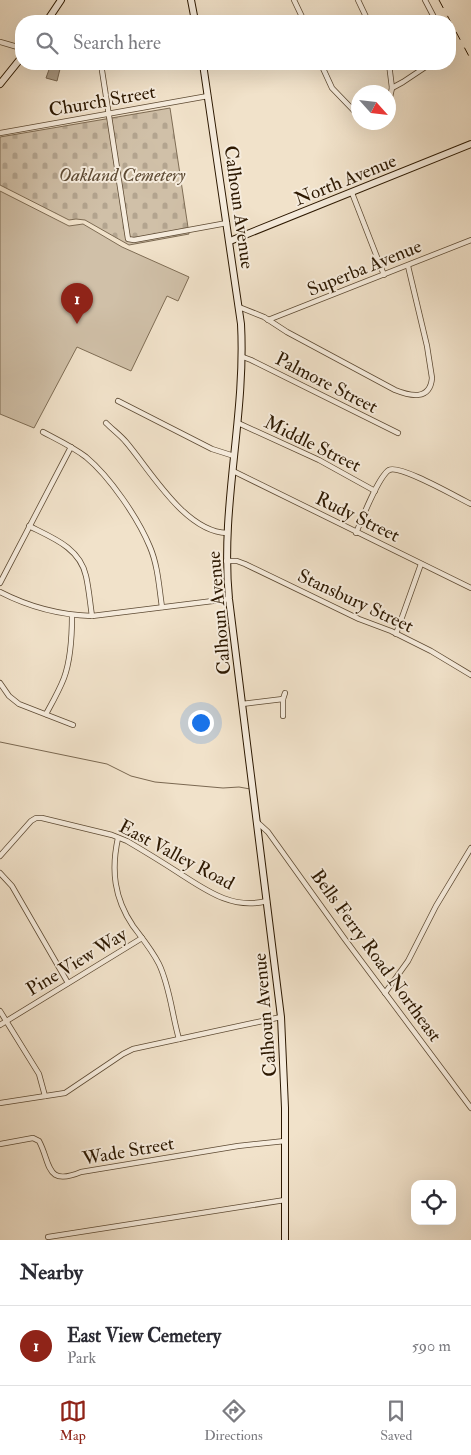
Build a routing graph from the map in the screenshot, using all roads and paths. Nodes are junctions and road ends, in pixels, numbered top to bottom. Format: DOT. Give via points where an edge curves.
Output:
graph roads {
  1 [pos="61,0"];
  2 [pos="191,0"];
  3 [pos="294,0"];
  4 [pos="358,0"];
  5 [pos="425,0"];
  6 [pos="51,15"];
  7 [pos="194,15"];
  8 [pos="301,15"];
  9 [pos="365,15"];
  10 [pos="433,15"];
  11 [pos="0,42"];
  12 [pos="15,46"];
  13 [pos="15,65"];
  14 [pos="102,70"];
  15 [pos="203,70"];
  16 [pos="323,70"];
  17 [pos="390,70"];
  18 [pos="421,70"];
  19 [pos="0,84"];
  20 [pos="392,85"];
  21 [pos="396,86"];
  22 [pos="208,96"];
  23 [pos="351,108"];
  24 [pos="108,114"];
  25 [pos="0,133"];
  26 [pos="471,144"];
  27 [pos="352,193"];
  28 [pos="227,223"];
  29 [pos="471,240"];
  30 [pos="230,241"];
  31 [pos="408,266"];
  32 [pos="384,275"];
  33 [pos="240,307"];
  34 [pos="268,320"];
  35 [pos="243,358"];
  36 [pos="118,401"];
  37 [pos="106,423"];
  38 [pos="238,423"];
  39 [pos="43,432"];
  40 [pos="398,433"];
  41 [pos="71,447"];
  42 [pos="234,456"];
  43 [pos="233,471"];
  44 [pos="375,491"];
  45 [pos="471,504"];
  46 [pos="29,526"];
  47 [pos="356,532"];
  48 [pos="226,533"];
  49 [pos="226,561"];
  50 [pos="421,564"];
  51 [pos="0,583"];
  52 [pos="471,588"];
  53 [pos="0,592"];
  54 [pos="229,599"];
  55 [pos="162,607"];
  56 [pos="72,615"];
  57 [pos="92,616"];
  58 [pos="396,634"];
  59 [pos="471,675"];
  60 [pos="0,683"];
  61 [pos="284,693"];
  62 [pos="283,699"];
  63 [pos="242,704"];
  64 [pos="46,714"];
  65 [pos="283,716"];
  66 [pos="73,725"];
  67 [pos="257,822"];
  68 [pos="118,838"];
  69 [pos="471,848"];
  70 [pos="0,856"];
  71 [pos="0,873"];
  72 [pos="268,901"];
  73 [pos="142,938"];
  74 [pos="68,983"];
  75 [pos="385,993"];
  76 [pos="0,1011"];
  77 [pos="281,1017"];
  78 [pos="6,1021"];
  79 [pos="0,1025"];
  80 [pos="179,1039"];
  81 [pos="45,1096"];
  82 [pos="0,1103"];
  83 [pos="471,1108"];
  84 [pos="285,1141"];
  85 [pos="0,1144"];
  86 [pos="285,1200"];
  87 [pos="48,1237"];
  88 [pos="285,1240"];
  1 -- 6 [label="street"];
  2 -- 7 [label="street"];
  3 -- 8 [label="street"];
  4 -- 9 [label="street"];
  5 -- 10 [label="street"];
  11 -- 12 [label="street"];
  13 -- 19 [label="street"];
  14 -- 24 [label="street"];
  15 -- 22 [label="street, Calhoun Avenue"];
  16 -- 23 [label="street" via="332,88"];
  17 -- 20 [label="street"];
  18 -- 21 [label="street"];
  22 -- 24 [label="street, Church Street"];
  22 -- 28 [label="street, Calhoun Avenue"];
  24 -- 25 [label="street, Church Street"];
  24 -- 28 [label="street" via="128,239"];
  26 -- 27 [label="street, North Avenue"];
  27 -- 30 [label="street, North Avenue"];
  27 -- 32 [label="street"];
  28 -- 30 [label="street, Calhoun Avenue"];
  29 -- 31 [label="street, Superba Avenue"];
  30 -- 33 [label="street, Calhoun Avenue"];
  31 -- 32 [label="street, Superba Avenue"];
  31 -- 34 [label="street" via="431,369 431,384 423,393 411,396 395,390"];
  32 -- 34 [label="street, Superba Avenue"];
  33 -- 34 [label="street"];
  33 -- 35 [label="street, Calhoun Avenue"];
  35 -- 38 [label="street, Calhoun Avenue"];
  35 -- 40 [label="street, Palmore Street"];
  36 -- 42 [label="street" via="196,442"];
  37 -- 48 [label="street" via="124,440 168,498 203,526"];
  38 -- 42 [label="street, Calhoun Avenue"];
  38 -- 44 [label="street, Middle Street" via="319,460"];
  39 -- 41 [label="street"];
  41 -- 46 [label="street"];
  41 -- 55 [label="street" via="105,475 143,534 156,564"];
  42 -- 43 [label="street, Calhoun Avenue"];
  43 -- 47 [label="street, Rudy Street"];
  43 -- 48 [label="street, Calhoun Avenue"];
  44 -- 45 [label="street" via="387,471 401,470"];
  44 -- 47 [label="street"];
  46 -- 51 [label="street"];
  46 -- 57 [label="street" via="66,546 78,558 86,575"];
  47 -- 50 [label="street, Rudy Street"];
  48 -- 49 [label="street, Calhoun Avenue"];
  49 -- 54 [label="street, Calhoun Avenue"];
  49 -- 58 [label="street, Stansbury Street" via="245,564"];
  50 -- 52 [label="street, Rudy Street"];
  50 -- 58 [label="street"];
  53 -- 56 [label="street" via="27,604"];
  54 -- 55 [label="street"];
  54 -- 63 [label="street, Calhoun Avenue"];
  55 -- 57 [label="street"];
  56 -- 57 [label="street"];
  56 -- 64 [label="street" via="64,679"];
  58 -- 59 [label="street, Stansbury Street"];
  60 -- 64 [label="street" via="19,704"];
  61 -- 62 [label="street"];
  62 -- 63 [label="street"];
  62 -- 65 [label="street"];
  63 -- 67 [label="street, Calhoun Avenue"];
  64 -- 66 [label="street"];
  67 -- 72 [label="street, Calhoun Avenue"];
  67 -- 75 [label="street, Bells Ferry Road Northeast" via="268,832"];
  68 -- 70 [label="street, East Valley Road" via="36,818"];
  68 -- 72 [label="street, East Valley Road" via="215,896 234,902"];
  68 -- 73 [label="street" via="115,886 127,916"];
  69 -- 75 [label="street" via="408,961"];
  71 -- 74 [label="street" via="12,886"];
  72 -- 77 [label="street, Calhoun Avenue"];
  73 -- 74 [label="street, Pine View Way"];
  73 -- 80 [label="street" via="163,974"];
  74 -- 78 [label="street, Pine View Way"];
  75 -- 83 [label="street, Bells Ferry Road Northeast"];
  76 -- 78 [label="street"];
  77 -- 80 [label="street"];
  77 -- 84 [label="street, Calhoun Avenue"];
  78 -- 79 [label="street, Pine View Way"];
  78 -- 81 [label="street" via="39,1074"];
  80 -- 81 [label="street" via="128,1051 66,1093"];
  81 -- 82 [label="street"];
  84 -- 85 [label="street, Wade Street" via="81,1172 69,1177 60,1176 49,1168 39,1141 33,1138"];
  84 -- 86 [label="street, Calhoun Avenue"];
  86 -- 87 [label="street"];
  86 -- 88 [label="street, Calhoun Avenue"];
}
